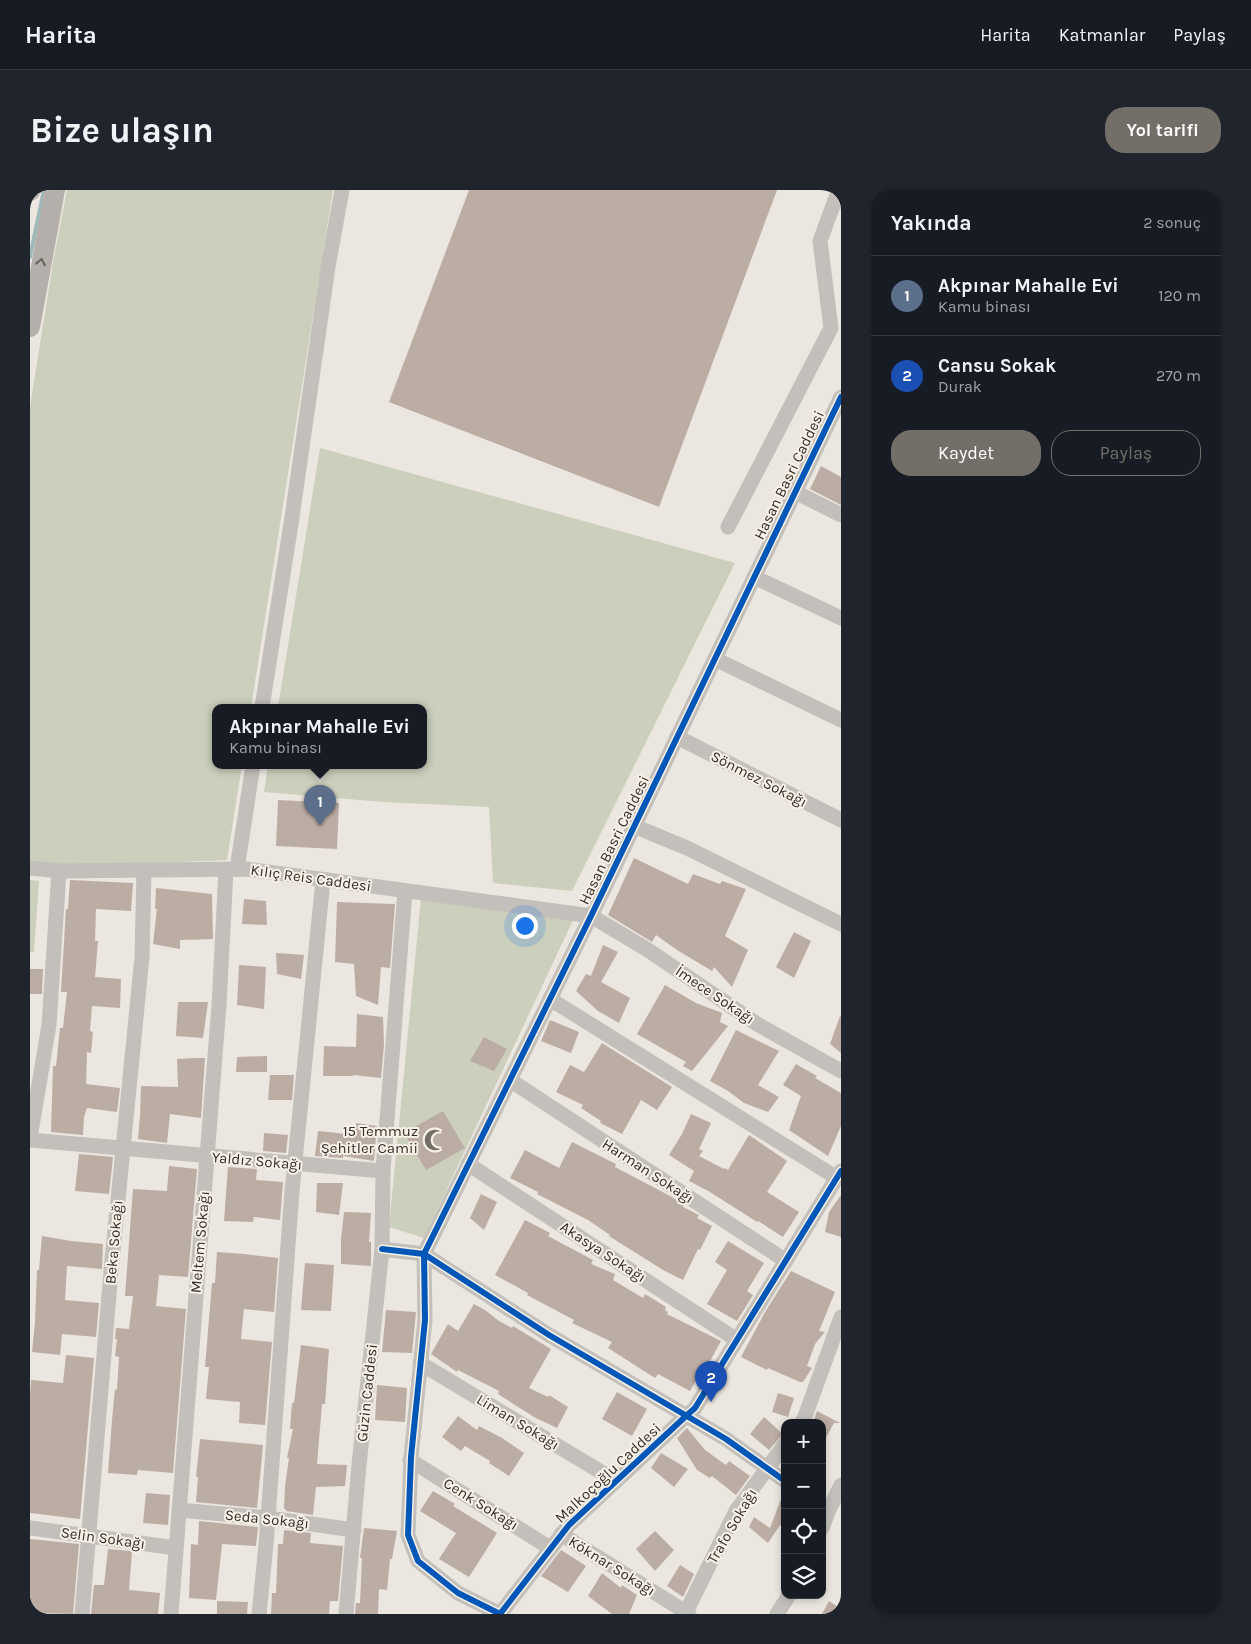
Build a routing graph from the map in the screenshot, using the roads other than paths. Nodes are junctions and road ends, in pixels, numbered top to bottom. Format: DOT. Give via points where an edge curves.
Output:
graph roads {
  1 [pos="55,190"];
  2 [pos="342,190"];
  3 [pos="839,191"];
  4 [pos="30,327"];
  5 [pos="840,404"];
  6 [pos="795,492"];
  7 [pos="841,515"];
  8 [pos="728,527"];
  9 [pos="754,577"];
  10 [pos="841,618"];
  11 [pos="714,659"];
  12 [pos="262,704"];
  13 [pos="841,720"];
  14 [pos="677,737"];
  15 [pos="252,769"];
  16 [pos="841,820"];
  17 [pos="634,826"];
  18 [pos="30,868"];
  19 [pos="144,870"];
  20 [pos="231,870"];
  21 [pos="59,871"];
  22 [pos="323,880"];
  23 [pos="405,891"];
  24 [pos="591,916"];
  25 [pos="841,924"];
  26 [pos="550,999"];
  27 [pos="841,1071"];
  28 [pos="510,1080"];
  29 [pos="30,1139"];
  30 [pos="123,1148"];
  31 [pos="207,1156"];
  32 [pos="295,1164"];
  33 [pos="468,1164"];
  34 [pos="383,1171"];
  35 [pos="839,1175"];
  36 [pos="382,1249"];
  37 [pos="424,1254"];
  38 [pos="786,1261"];
  39 [pos="841,1317"];
  40 [pos="737,1340"];
  41 [pos="420,1362"];
  42 [pos="686,1416"];
  43 [pos="804,1419"];
  44 [pos="781,1449"];
  45 [pos="410,1460"];
  46 [pos="767,1468"];
  47 [pos="781,1478"];
  48 [pos="616,1481"];
  49 [pos="841,1485"];
  50 [pos="179,1510"];
  51 [pos="830,1513"];
  52 [pos="268,1518"];
  53 [pos="30,1528"];
  54 [pos="354,1530"];
  55 [pos="561,1534"];
  56 [pos="88,1536"];
  57 [pos="176,1548"];
  58 [pos="550,1548"];
  59 [pos="786,1599"];
  60 [pos="687,1613"];
  61 [pos="82,1614"];
  62 [pos="171,1614"];
  63 [pos="259,1614"];
  64 [pos="346,1614"];
  65 [pos="500,1614"];
  66 [pos="777,1614"];
  4 -- 1 [label="main road, one-way"];
  2 -- 12 [label="street"];
  3 -- 8 [label="street" via="820,241 831,328"];
  5 -- 6 [label="street, Hasan Basri Caddesi"];
  6 -- 7 [label="street"];
  6 -- 9 [label="street, Hasan Basri Caddesi"];
  9 -- 10 [label="street"];
  9 -- 11 [label="street, Hasan Basri Caddesi"];
  11 -- 13 [label="street"];
  11 -- 14 [label="street, Hasan Basri Caddesi"];
  14 -- 16 [label="street, Sönmez Sokağı"];
  14 -- 17 [label="street, Hasan Basri Caddesi"];
  15 -- 20 [label="street, Meltem Sokağı"];
  17 -- 24 [label="street, Hasan Basri Caddesi"];
  17 -- 25 [label="street"];
  18 -- 21 [label="street, Kılıç Reis Caddesi"];
  19 -- 20 [label="street, Kılıç Reis Caddesi"];
  19 -- 21 [label="street, Kılıç Reis Caddesi"];
  19 -- 30 [label="street, Beka Sokağı" via="142,957"];
  20 -- 22 [label="street, Kılıç Reis Caddesi" via="247,869"];
  20 -- 31 [label="street, Meltem Sokağı"];
  21 -- 29 [label="street" via="49,1025"];
  22 -- 23 [label="street, Kılıç Reis Caddesi"];
  22 -- 32 [label="street"];
  23 -- 24 [label="street, Kılıç Reis Caddesi"];
  23 -- 34 [label="street"];
  24 -- 26 [label="street, Hasan Basri Caddesi"];
  24 -- 27 [label="street, İmece Sokağı" via="648,950 757,1024"];
  26 -- 28 [label="street, Hasan Basri Caddesi"];
  26 -- 35 [label="street"];
  28 -- 33 [label="street, Hasan Basri Caddesi"];
  28 -- 38 [label="street, Harman Sokağı"];
  29 -- 30 [label="street, Yaldız Sokağı"];
  30 -- 31 [label="street, Yaldız Sokağı"];
  30 -- 56 [label="street, Beka Sokağı"];
  31 -- 32 [label="street, Yaldız Sokağı"];
  31 -- 50 [label="street, Meltem Sokağı"];
  32 -- 34 [label="street, Yaldız Sokağı"];
  32 -- 52 [label="street"];
  33 -- 37 [label="street, Hasan Basri Caddesi"];
  33 -- 40 [label="street, Akasya Sokağı"];
  34 -- 36 [label="street, Güzin Caddesi"];
  35 -- 38 [label="street, Malkoçoğlu Caddesi"];
  36 -- 37 [label="street"];
  36 -- 54 [label="street, Güzin Caddesi"];
  37 -- 41 [label="street"];
  37 -- 42 [label="street"];
  38 -- 40 [label="street, Malkoçoğlu Caddesi"];
  39 -- 43 [label="street"];
  40 -- 42 [label="street, Malkoçoğlu Caddesi" via="695,1408"];
  41 -- 45 [label="street"];
  41 -- 48 [label="street, Liman Sokağı"];
  42 -- 46 [label="street"];
  42 -- 48 [label="street, Malkoçoğlu Caddesi"];
  44 -- 46 [label="street, Trafo Sokağı"];
  45 -- 58 [label="street, Cenk Sokağı"];
  45 -- 65 [label="street" via="408,1535 418,1561 458,1593"];
  46 -- 47 [label="street"];
  46 -- 60 [label="street, Trafo Sokağı" via="736,1511"];
  48 -- 55 [label="street, Malkoçoğlu Caddesi"];
  49 -- 51 [label="street"];
  50 -- 52 [label="street, Seda Sokağı"];
  50 -- 57 [label="street, Meltem Sokağı"];
  52 -- 54 [label="street, Seda Sokağı"];
  52 -- 63 [label="street"];
  53 -- 56 [label="street, Selin Sokağı"];
  54 -- 64 [label="street, Güzin Caddesi"];
  55 -- 58 [label="street, Malkoçoğlu Caddesi"];
  55 -- 60 [label="street, Köknar Sokağı"];
  56 -- 57 [label="street, Selin Sokağı"];
  56 -- 61 [label="street, Beka Sokağı"];
  57 -- 62 [label="street, Meltem Sokağı"];
  58 -- 65 [label="street, Malkoçoğlu Caddesi"];
  59 -- 66 [label="street"];
}
